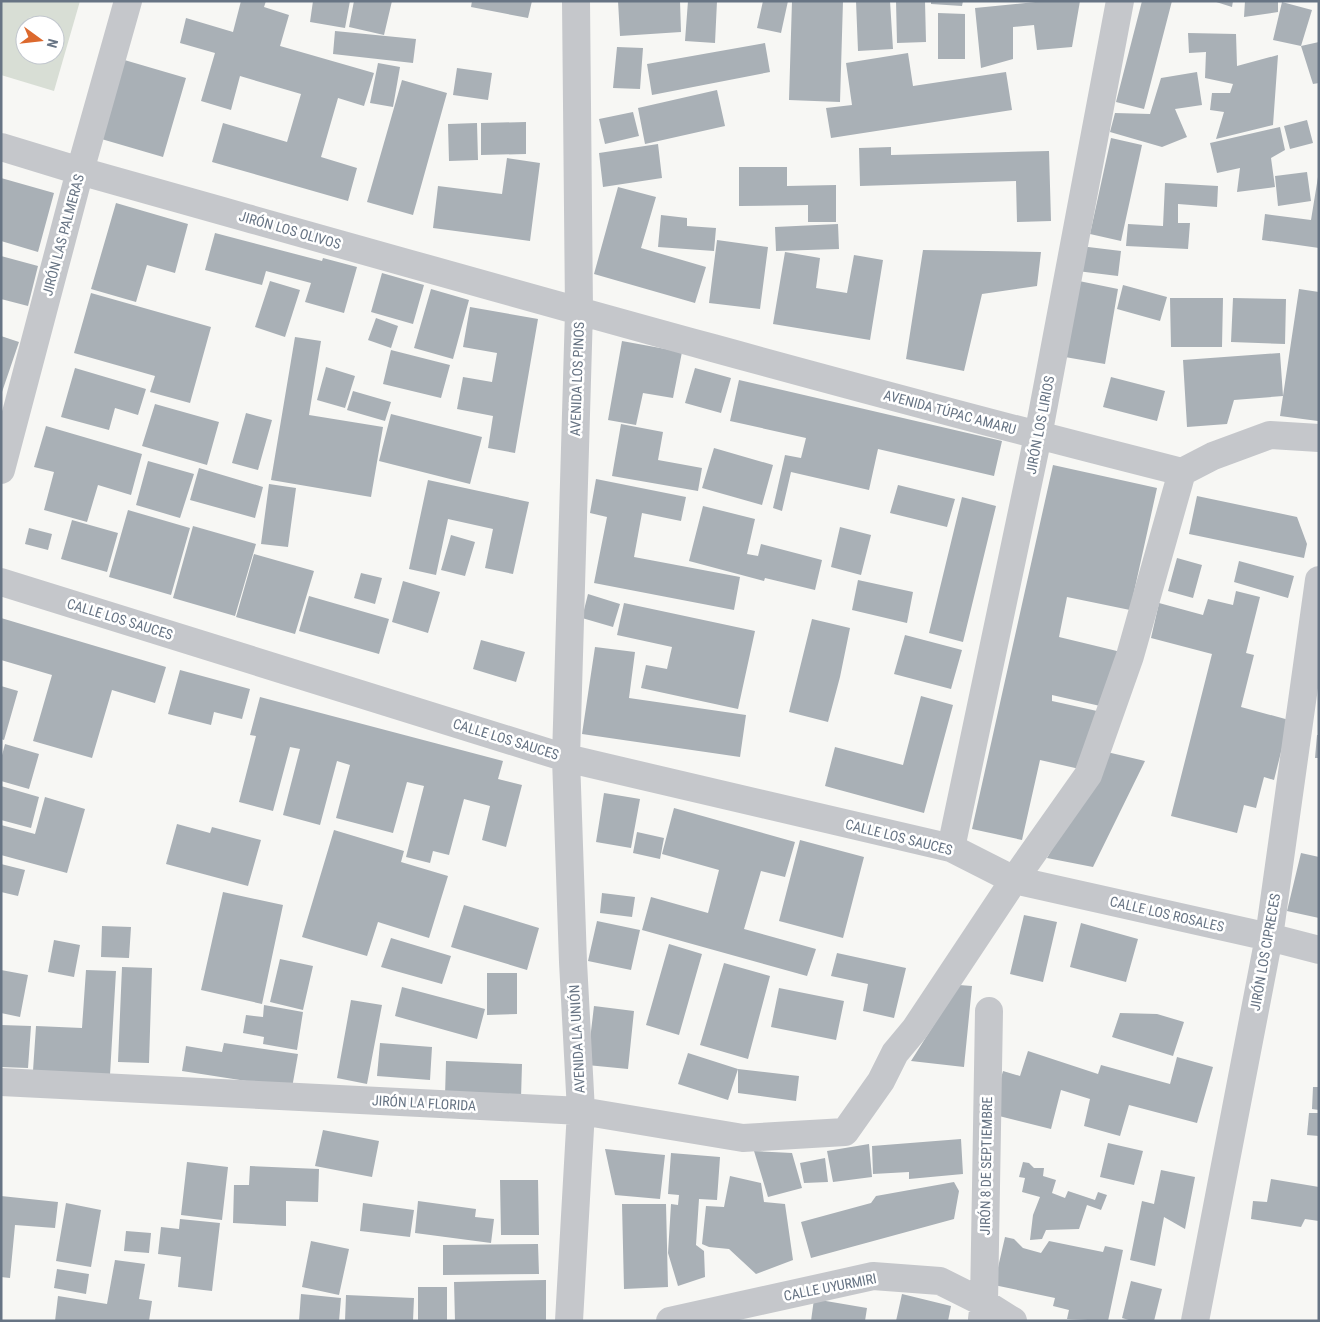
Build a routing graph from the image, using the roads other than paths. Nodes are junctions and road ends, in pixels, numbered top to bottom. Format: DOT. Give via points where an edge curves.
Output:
graph roads {
  1 [pos="128,1"];
  2 [pos="576,1"];
  3 [pos="1120,1"];
  4 [pos="1,147"];
  5 [pos="80,171"];
  6 [pos="579,311"];
  7 [pos="1038,436"];
  8 [pos="1319,438"];
  9 [pos="1,470"];
  10 [pos="1182,472"];
  11 [pos="1319,580"];
  12 [pos="1,582"];
  13 [pos="566,758"];
  14 [pos="951,848"];
  15 [pos="1014,880"];
  16 [pos="1269,937"];
  17 [pos="1319,950"];
  18 [pos="989,1011"];
  19 [pos="1,1082"];
  20 [pos="581,1111"];
  21 [pos="983,1312"];
  22 [pos="569,1321"];
  23 [pos="670,1321"];
  24 [pos="1012,1321"];
  25 [pos="1195,1321"];
  1 -- 5 [label="street, JIRÓN LAS PALMERAS"];
  2 -- 6 [label="street, AVENIDA LOS PINOS"];
  3 -- 7 [label="street, JIRÓN LOS LIRIOS"];
  4 -- 5 [label="street, JIRÓN LOS OLIVOS"];
  5 -- 6 [label="street, JIRÓN LOS OLIVOS"];
  5 -- 9 [label="street, JIRÓN LAS PALMERAS"];
  6 -- 7 [label="street, AVENIDA TÚPAC AMARU"];
  6 -- 13 [label="street, AVENIDA LOS PINOS"];
  7 -- 10 [label="street, AVENIDA TÚPAC AMARU"];
  7 -- 14 [label="street, JIRÓN LOS LIRIOS"];
  8 -- 10 [label="street" via="1270,435 1213,456"];
  10 -- 15 [label="street" via="1130,656 1088,775"];
  11 -- 16 [label="street, JIRÓN LOS CIPRECES"];
  12 -- 13 [label="street, CALLE LOS SAUCES"];
  13 -- 14 [label="street, CALLE LOS SAUCES"];
  13 -- 20 [label="street, AVENIDA LA UNIÓN"];
  14 -- 15 [label="street, CALLE LOS SAUCES"];
  15 -- 16 [label="street, CALLE LOS ROSALES"];
  15 -- 20 [label="street, JIRÓN LA FLORIDA" via="845,1132 743,1138"];
  16 -- 17 [label="street, CALLE LOS ROSALES"];
  16 -- 25 [label="street, JIRÓN LOS CIPRECES"];
  18 -- 21 [label="street, JIRÓN 8 DE SEPTIEMBRE"];
  19 -- 20 [label="street, JIRÓN LA FLORIDA"];
  20 -- 22 [label="street, AVENIDA LA UNIÓN"];
  21 -- 23 [label="street, CALLE UYURMIRI" via="940,1280 872,1276"];
  21 -- 24 [label="street, CALLE UYURMIRI"];
}
